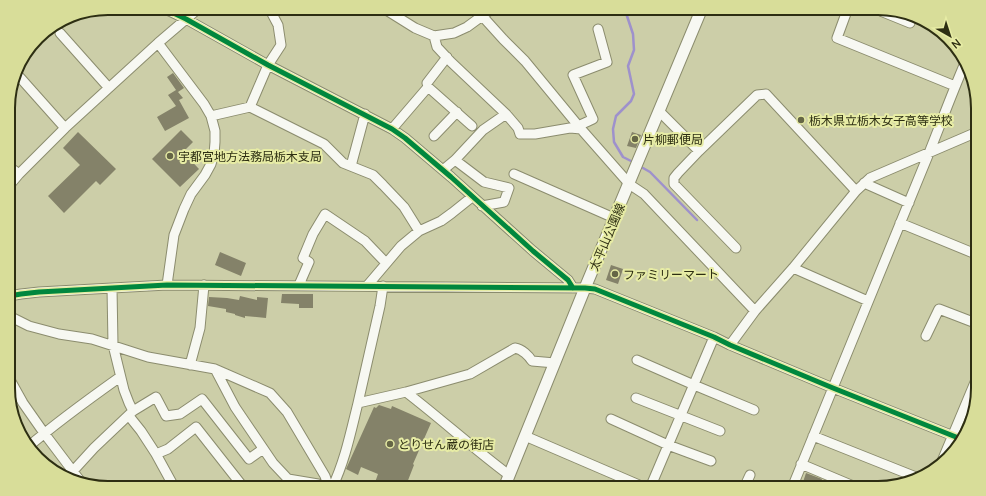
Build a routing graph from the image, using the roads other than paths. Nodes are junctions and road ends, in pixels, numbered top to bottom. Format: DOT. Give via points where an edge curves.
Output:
graph roads {
  1 [pos="178,15"];
  2 [pos="191,15"];
  3 [pos="272,15"];
  4 [pos="394,15"];
  5 [pos="699,15"];
  6 [pos="845,15"];
  7 [pos="482,16"];
  8 [pos="895,17"];
  9 [pos="186,19"];
  10 [pos="910,23"];
  11 [pos="598,29"];
  12 [pos="60,32"];
  13 [pos="434,36"];
  14 [pos="158,43"];
  15 [pos="447,57"];
  16 [pos="268,65"];
  17 [pos="962,69"];
  18 [pos="20,78"];
  19 [pos="955,86"];
  20 [pos="428,87"];
  21 [pos="109,88"];
  22 [pos="250,106"];
  23 [pos="659,111"];
  24 [pos="457,112"];
  25 [pos="365,114"];
  26 [pos="506,114"];
  27 [pos="211,116"];
  28 [pos="472,126"];
  29 [pos="65,128"];
  30 [pos="580,128"];
  31 [pos="392,129"];
  32 [pos="971,135"];
  33 [pos="434,136"];
  34 [pos="698,151"];
  35 [pos="930,152"];
  36 [pos="455,160"];
  37 [pos="351,166"];
  38 [pos="443,170"];
  39 [pos="15,171"];
  40 [pos="19,174"];
  41 [pos="514,174"];
  42 [pos="15,179"];
  43 [pos="864,183"];
  44 [pos="629,184"];
  45 [pos="856,191"];
  46 [pos="472,197"];
  47 [pos="908,203"];
  48 [pos="482,206"];
  49 [pos="614,218"];
  50 [pos="900,222"];
  51 [pos="419,231"];
  52 [pos="736,248"];
  53 [pos="971,251"];
  54 [pos="386,263"];
  55 [pos="793,268"];
  56 [pos="167,285"];
  57 [pos="204,285"];
  58 [pos="299,285"];
  59 [pos="367,286"];
  60 [pos="383,286"];
  61 [pos="112,288"];
  62 [pos="573,288"];
  63 [pos="585,288"];
  64 [pos="15,295"];
  65 [pos="868,301"];
  66 [pos="755,311"];
  67 [pos="15,319"];
  68 [pos="971,321"];
  69 [pos="926,336"];
  70 [pos="714,337"];
  71 [pos="730,345"];
  72 [pos="113,346"];
  73 [pos="637,360"];
  74 [pos="555,363"];
  75 [pos="190,365"];
  76 [pos="215,369"];
  77 [pos="120,376"];
  78 [pos="694,385"];
  79 [pos="833,388"];
  80 [pos="15,389"];
  81 [pos="406,392"];
  82 [pos="636,398"];
  83 [pos="970,398"];
  84 [pos="358,403"];
  85 [pos="754,410"];
  86 [pos="131,413"];
  87 [pos="681,416"];
  88 [pos="611,420"];
  89 [pos="720,432"];
  90 [pos="44,433"];
  91 [pos="958,434"];
  92 [pos="525,436"];
  93 [pos="813,436"];
  94 [pos="957,438"];
  95 [pos="33,443"];
  96 [pos="668,445"];
  97 [pos="263,449"];
  98 [pos="156,454"];
  99 [pos="711,461"];
  100 [pos="802,464"];
  101 [pos="69,472"];
  102 [pos="72,473"];
  103 [pos="509,475"];
  104 [pos="750,475"];
  105 [pos="911,475"];
  106 [pos="171,481"];
  107 [pos="238,481"];
  108 [pos="300,481"];
  109 [pos="326,481"];
  110 [pos="336,481"];
  111 [pos="507,481"];
  112 [pos="630,481"];
  113 [pos="653,481"];
  114 [pos="747,481"];
  115 [pos="795,481"];
  116 [pos="842,481"];
  1 -- 9 [label="street"];
  2 -- 9 [label="street"];
  3 -- 16 [label="street" via="278,26 281,45"];
  4 -- 13 [label="street"];
  5 -- 23 [label="main road, 太平山公園線"];
  6 -- 19 [label="street" via="837,38"];
  7 -- 13 [label="street" via="454,33"];
  7 -- 30 [label="street" via="525,61"];
  8 -- 10 [label="street"];
  9 -- 14 [label="street"];
  9 -- 16 [label="street"];
  11 -- 30 [label="street" via="607,62 573,75 593,119"];
  12 -- 21 [label="street"];
  13 -- 15 [label="street" via="437,46"];
  14 -- 21 [label="street"];
  14 -- 27 [label="street"];
  15 -- 20 [label="street" via="427,84"];
  15 -- 26 [label="street"];
  16 -- 22 [label="street"];
  16 -- 25 [label="street"];
  17 -- 19 [label="street"];
  18 -- 29 [label="street"];
  19 -- 35 [label="street"];
  20 -- 24 [label="street"];
  20 -- 31 [label="street"];
  21 -- 29 [label="street"];
  22 -- 27 [label="street"];
  22 -- 37 [label="street" via="324,144 343,163"];
  23 -- 34 [label="street"];
  23 -- 44 [label="main road, 太平山公園線"];
  24 -- 28 [label="street"];
  24 -- 33 [label="street"];
  25 -- 31 [label="street"];
  25 -- 37 [label="street"];
  26 -- 30 [label="street" via="520,134"];
  26 -- 36 [label="street" via="483,130"];
  27 -- 56 [label="street" via="216,142 214,154 206,175 191,194 174,235"];
  29 -- 40 [label="street"];
  30 -- 44 [label="street"];
  31 -- 38 [label="street"];
  32 -- 35 [label="street"];
  34 -- 45 [label="street" via="757,95 766,94"];
  34 -- 52 [label="street" via="674,178 674,184"];
  35 -- 43 [label="street"];
  35 -- 47 [label="street"];
  36 -- 38 [label="street"];
  36 -- 48 [label="street" via="484,182 509,188 504,202"];
  37 -- 51 [label="street" via="373,175 404,207"];
  38 -- 46 [label="street"];
  39 -- 40 [label="street"];
  40 -- 42 [label="street"];
  41 -- 49 [label="street"];
  43 -- 45 [label="street"];
  43 -- 47 [label="street"];
  44 -- 49 [label="main road, 太平山公園線"];
  44 -- 66 [label="street" via="644,194"];
  45 -- 55 [label="street"];
  46 -- 48 [label="street"];
  46 -- 51 [label="street" via="452,213"];
  47 -- 50 [label="street"];
  48 -- 62 [label="street" via="568,280"];
  49 -- 63 [label="main road, 太平山公園線"];
  50 -- 53 [label="street"];
  50 -- 65 [label="street"];
  51 -- 54 [label="street"];
  54 -- 58 [label="street" via="365,241 325,214 303,258 309,262"];
  54 -- 59 [label="street"];
  55 -- 65 [label="street"];
  55 -- 66 [label="street"];
  56 -- 57 [label="street"];
  56 -- 61 [label="street"];
  57 -- 58 [label="street"];
  57 -- 75 [label="street" via="200,328"];
  58 -- 59 [label="street"];
  59 -- 60 [label="street"];
  60 -- 62 [label="street"];
  60 -- 84 [label="street"];
  61 -- 64 [label="street"];
  61 -- 72 [label="street"];
  62 -- 63 [label="street"];
  63 -- 70 [label="street" via="595,289"];
  63 -- 74 [label="main road, 太平山公園線"];
  65 -- 79 [label="street"];
  66 -- 71 [label="street"];
  67 -- 72 [label="street" via="29,326"];
  68 -- 69 [label="street" via="939,309"];
  70 -- 71 [label="street"];
  70 -- 78 [label="street"];
  71 -- 79 [label="street"];
  72 -- 75 [label="street" via="148,357"];
  72 -- 77 [label="street"];
  73 -- 78 [label="street"];
  74 -- 81 [label="street" via="532,361 516,348 470,374"];
  74 -- 92 [label="main road, 太平山公園線"];
  75 -- 76 [label="street"];
  76 -- 97 [label="street" via="235,407"];
  76 -- 109 [label="street" via="270,393 287,412"];
  77 -- 86 [label="street"];
  77 -- 90 [label="street"];
  78 -- 85 [label="street"];
  78 -- 87 [label="street"];
  79 -- 93 [label="street"];
  79 -- 94 [label="street"];
  80 -- 90 [label="street"];
  81 -- 84 [label="street"];
  81 -- 103 [label="street"];
  82 -- 87 [label="street"];
  83 -- 91 [label="street"];
  84 -- 110 [label="street"];
  86 -- 97 [label="street" via="156,397 166,416 180,414 202,399 249,459"];
  86 -- 98 [label="street"];
  86 -- 102 [label="street" via="94,448"];
  87 -- 89 [label="street"];
  87 -- 96 [label="street"];
  88 -- 96 [label="street"];
  90 -- 95 [label="street"];
  90 -- 101 [label="street"];
  92 -- 103 [label="main road, 太平山公園線"];
  92 -- 112 [label="street"];
  93 -- 100 [label="street"];
  93 -- 105 [label="street"];
  96 -- 99 [label="street"];
  96 -- 113 [label="street"];
  97 -- 108 [label="street" via="272,463 288,479"];
  98 -- 106 [label="street"];
  98 -- 107 [label="street" via="168,450 196,428"];
  100 -- 115 [label="street"];
  100 -- 116 [label="street"];
  103 -- 111 [label="main road, 太平山公園線"];
  104 -- 114 [label="street"];
}
